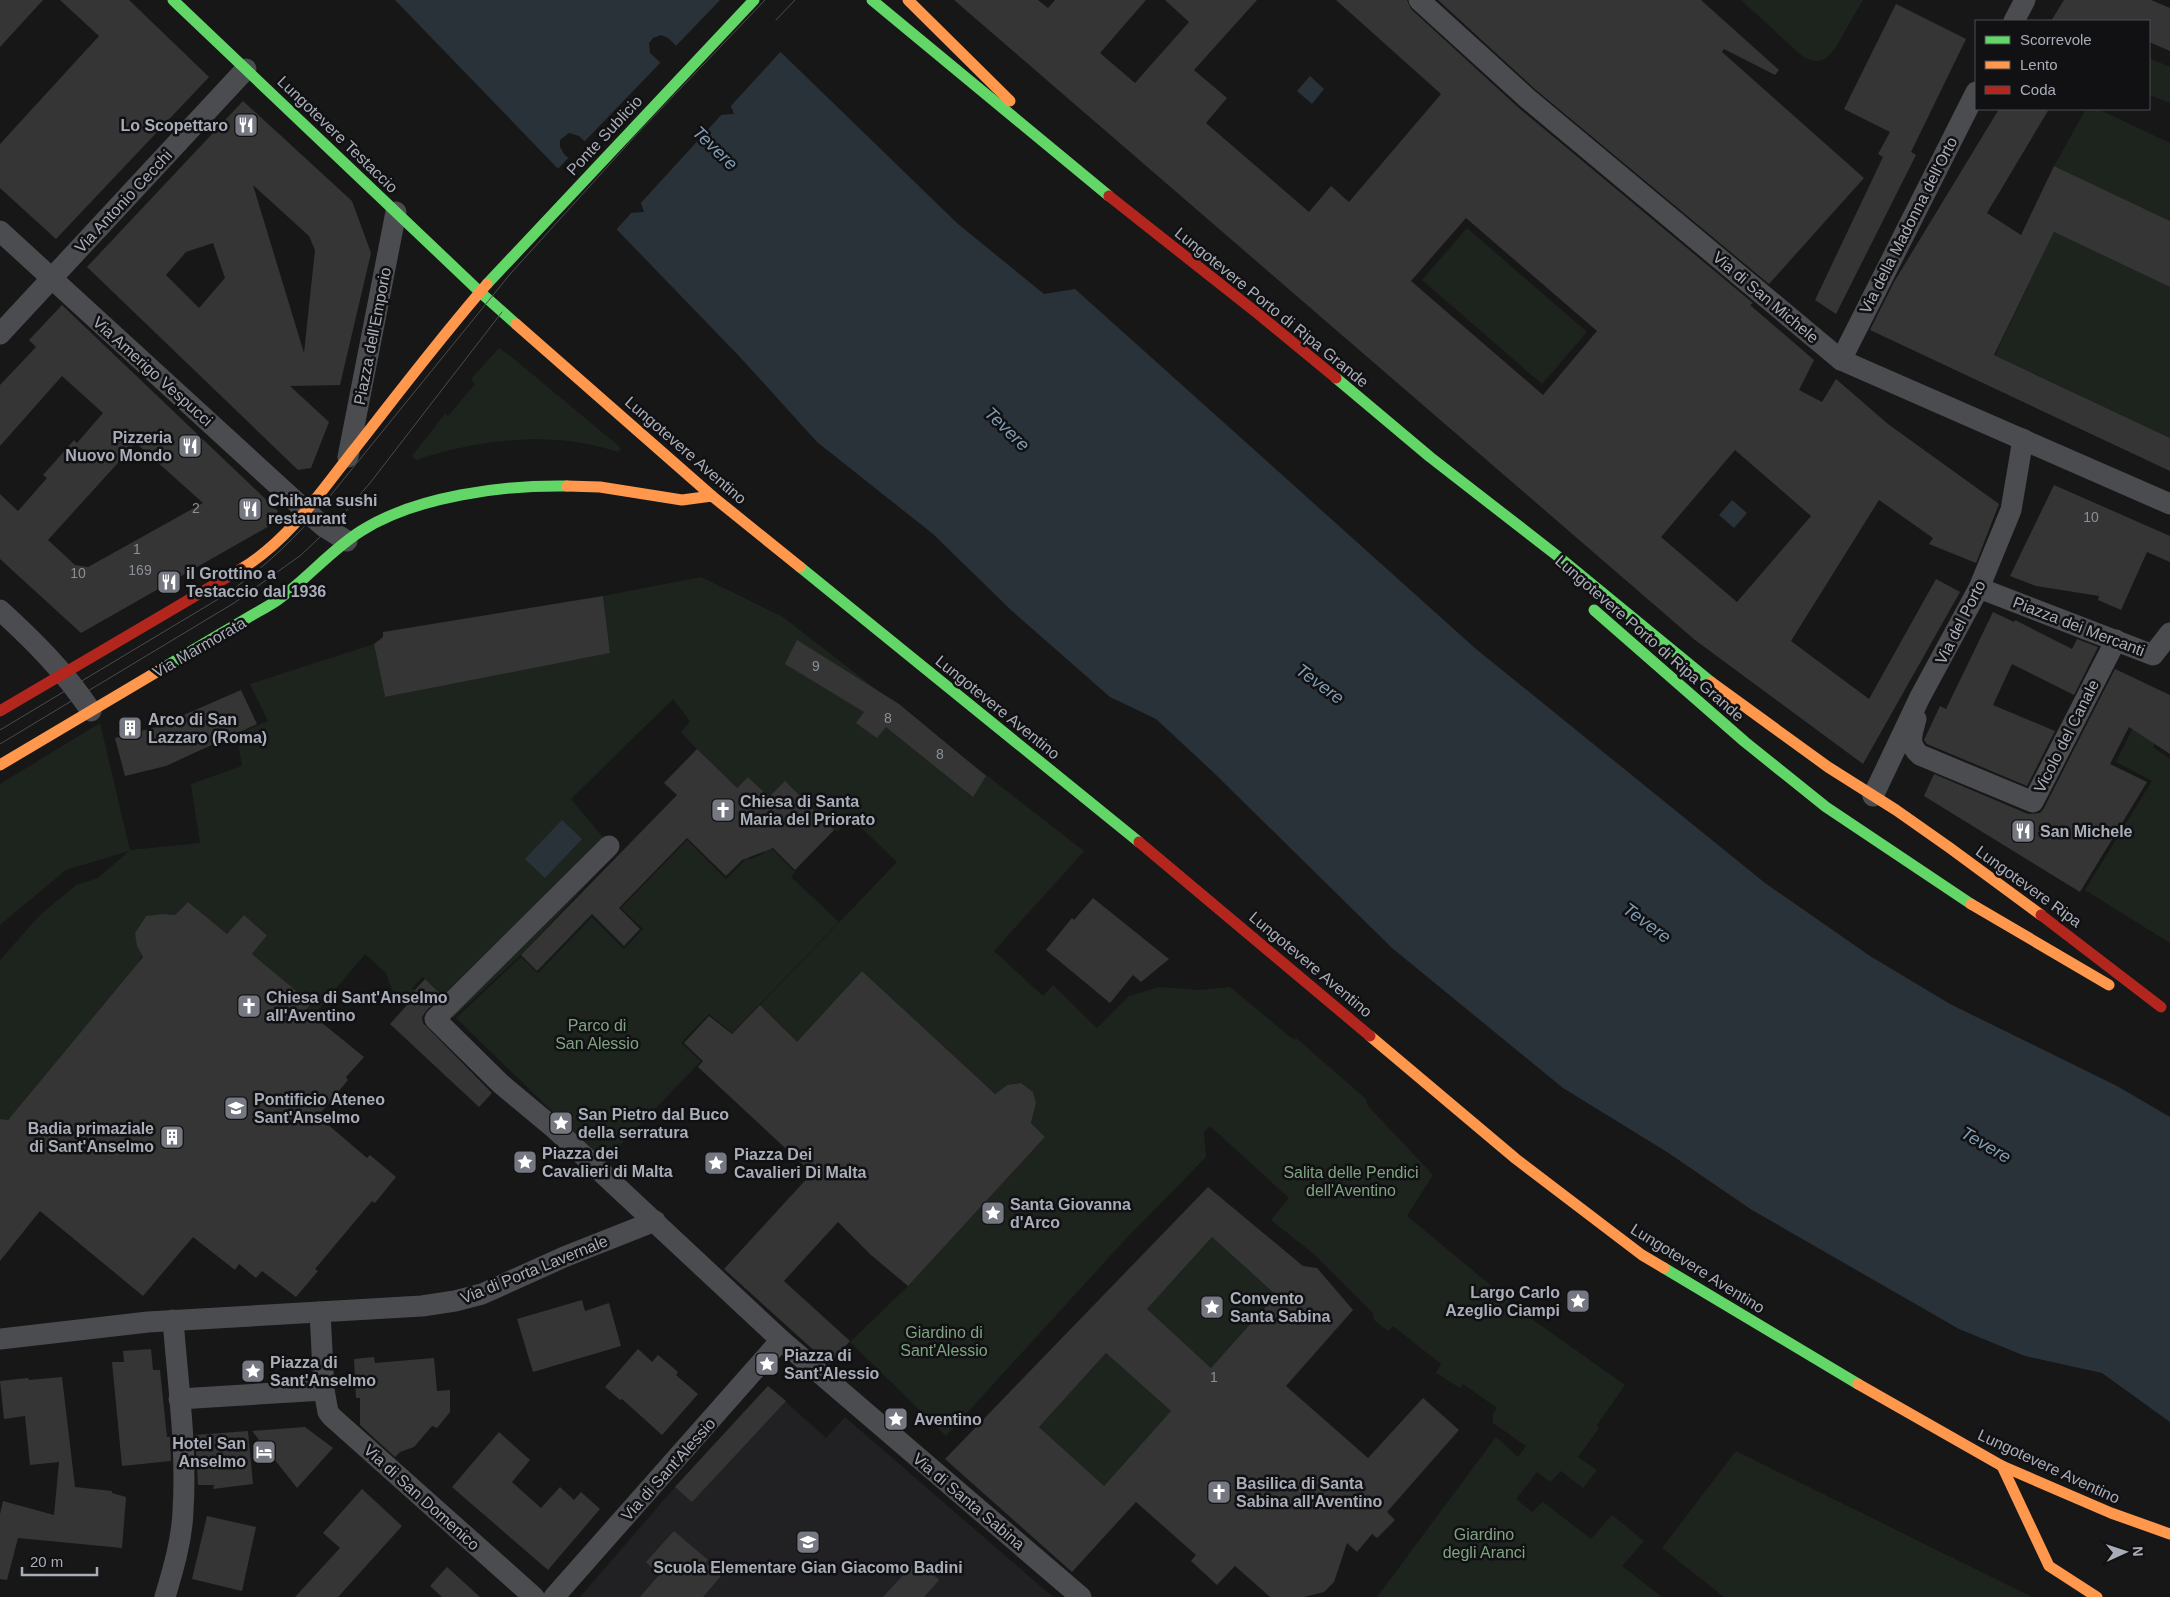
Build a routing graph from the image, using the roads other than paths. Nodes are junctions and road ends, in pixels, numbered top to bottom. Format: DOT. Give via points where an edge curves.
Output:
graph roads {
  1 [pos="173,0"];
  2 [pos="754,0"];
  3 [pos="872,0"];
  4 [pos="908,0"];
  5 [pos="1419,0"];
  6 [pos="2025,0"];
  7 [pos="2015,20"];
  8 [pos="246,69"];
  9 [pos="1975,94"];
  10 [pos="1093,183"];
  11 [pos="396,212"];
  12 [pos="0,231"];
  13 [pos="52,278"];
  14 [pos="480,292"];
  15 [pos="0,334"];
  16 [pos="1841,360"];
  17 [pos="2023,439"];
  18 [pos="1430,457"];
  19 [pos="347,460"];
  20 [pos="712,496"];
  21 [pos="2170,504"];
  22 [pos="306,511"];
  23 [pos="1487,516"];
  24 [pos="347,541"];
  25 [pos="1979,588"];
  26 [pos="1583,600"];
  27 [pos="0,610"];
  28 [pos="2170,633"];
  29 [pos="2116,640"];
  30 [pos="64,674"];
  31 [pos="1920,697"];
  32 [pos="0,711"];
  33 [pos="91,711"];
  34 [pos="0,765"];
  35 [pos="1873,796"];
  36 [pos="1860,830"];
  37 [pos="608,846"];
  38 [pos="2165,1010"];
  39 [pos="655,1221"];
  40 [pos="320,1312"];
  41 [pos="173,1320"];
  42 [pos="0,1339"];
  43 [pos="781,1340"];
  44 [pos="324,1390"];
  45 [pos="179,1399"];
  46 [pos="2002,1466"];
  47 [pos="2170,1534"];
  48 [pos="165,1597"];
  49 [pos="534,1597"];
  50 [pos="554,1597"];
  51 [pos="1081,1597"];
  52 [pos="2097,1597"];
  1 -- 8 [label="main road, Lungotevere Testaccio"];
  2 -- 14 [label="main road, Ponte Sublicio"];
  3 -- 10 [label="main road, Lungotevere Porto di Ripa Grande"];
  4 -- 10 [label="main road, Lungotevere Porto di Ripa Grande"];
  5 -- 16 [label="street, Via di San Michele" via="1528,98"];
  6 -- 7 [label="street"];
  8 -- 11 [label="main road, Lungotevere Testaccio"];
  8 -- 13 [label="street, Via Antonio Cecchi"];
  9 -- 16 [label="street, Via della Madonna dell'Orto"];
  10 -- 18 [label="main road, Lungotevere Porto di Ripa Grande" via="1257,313"];
  11 -- 14 [label="main road, Lungotevere Testaccio"];
  11 -- 19 [label="street, Piazza dell'Emporio"];
  12 -- 13 [label="street, Via Amerigo Vespucci"];
  13 -- 15 [label="street, Via Antonio Cecchi"];
  13 -- 22 [label="street, Via Amerigo Vespucci"];
  14 -- 19 [label="main road, Piazza dell'Emporio"];
  14 -- 20 [label="main road, Lungotevere Aventino"];
  16 -- 17 [label="street, Via di San Michele"];
  17 -- 21 [label="street, Via di San Michele"];
  17 -- 25 [label="street, Via del Porto" via="2011,510"];
  18 -- 23 [label="main road, Lungotevere Porto di Ripa Grande"];
  18 -- 35 [label="main road, Lungotevere Porto di Ripa Grande" via="1560,558 1697,672"];
  19 -- 22 [label="main road, Piazza dell'Emporio"];
  20 -- 24 [label="main road" via="682,500 579,486 506,489 444,499 403,510"];
  20 -- 46 [label="main road, Lungotevere Aventino" via="1194,887 1516,1159 1642,1255"];
  22 -- 24 [label="street"];
  22 -- 30 [label="main road, Piazza dell'Emporio" via="253,562"];
  24 -- 33 [label="main road, Via Marmorata" via="279,599"];
  25 -- 29 [label="street, Piazza dei Mercanti"];
  25 -- 31 [label="street, Via del Porto"];
  26 -- 36 [label="main road, Lungotevere Porto di Ripa Grande" via="1768,761 1826,808"];
  27 -- 30 [label="street"];
  28 -- 29 [label="street, Piazza dei Mercanti" via="2153,655"];
  29 -- 31 [label="street, Vicolo del Canale" via="2032,802 1920,755 1914,749 1912,738"];
  30 -- 32 [label="main road"];
  30 -- 33 [label="street"];
  31 -- 35 [label="street, Via del Porto"];
  33 -- 34 [label="main road, Via Marmorata"];
  35 -- 38 [label="main road, Lungotevere Ripa" via="1950,848"];
  36 -- 38 [label="main road, Lungotevere Ripa" via="1966,901 2113,987"];
  37 -- 39 [label="street" via="435,1019 501,1084"];
  39 -- 40 [label="street, Via di Porta Lavernale" via="470,1298 422,1306"];
  39 -- 43 [label="street"];
  40 -- 41 [label="street"];
  40 -- 44 [label="street"];
  41 -- 42 [label="street"];
  41 -- 45 [label="street"];
  43 -- 50 [label="street, Via di Sant'Alessio"];
  43 -- 51 [label="street, Via di Santa Sabina"];
  44 -- 45 [label="street"];
  44 -- 49 [label="street, Via di San Domenico" via="328,1412 332,1416"];
  45 -- 48 [label="street" via="183,1434 183,1513"];
  46 -- 47 [label="main road, Lungotevere Aventino"];
  46 -- 52 [label="main road" via="2049,1566"];
}
